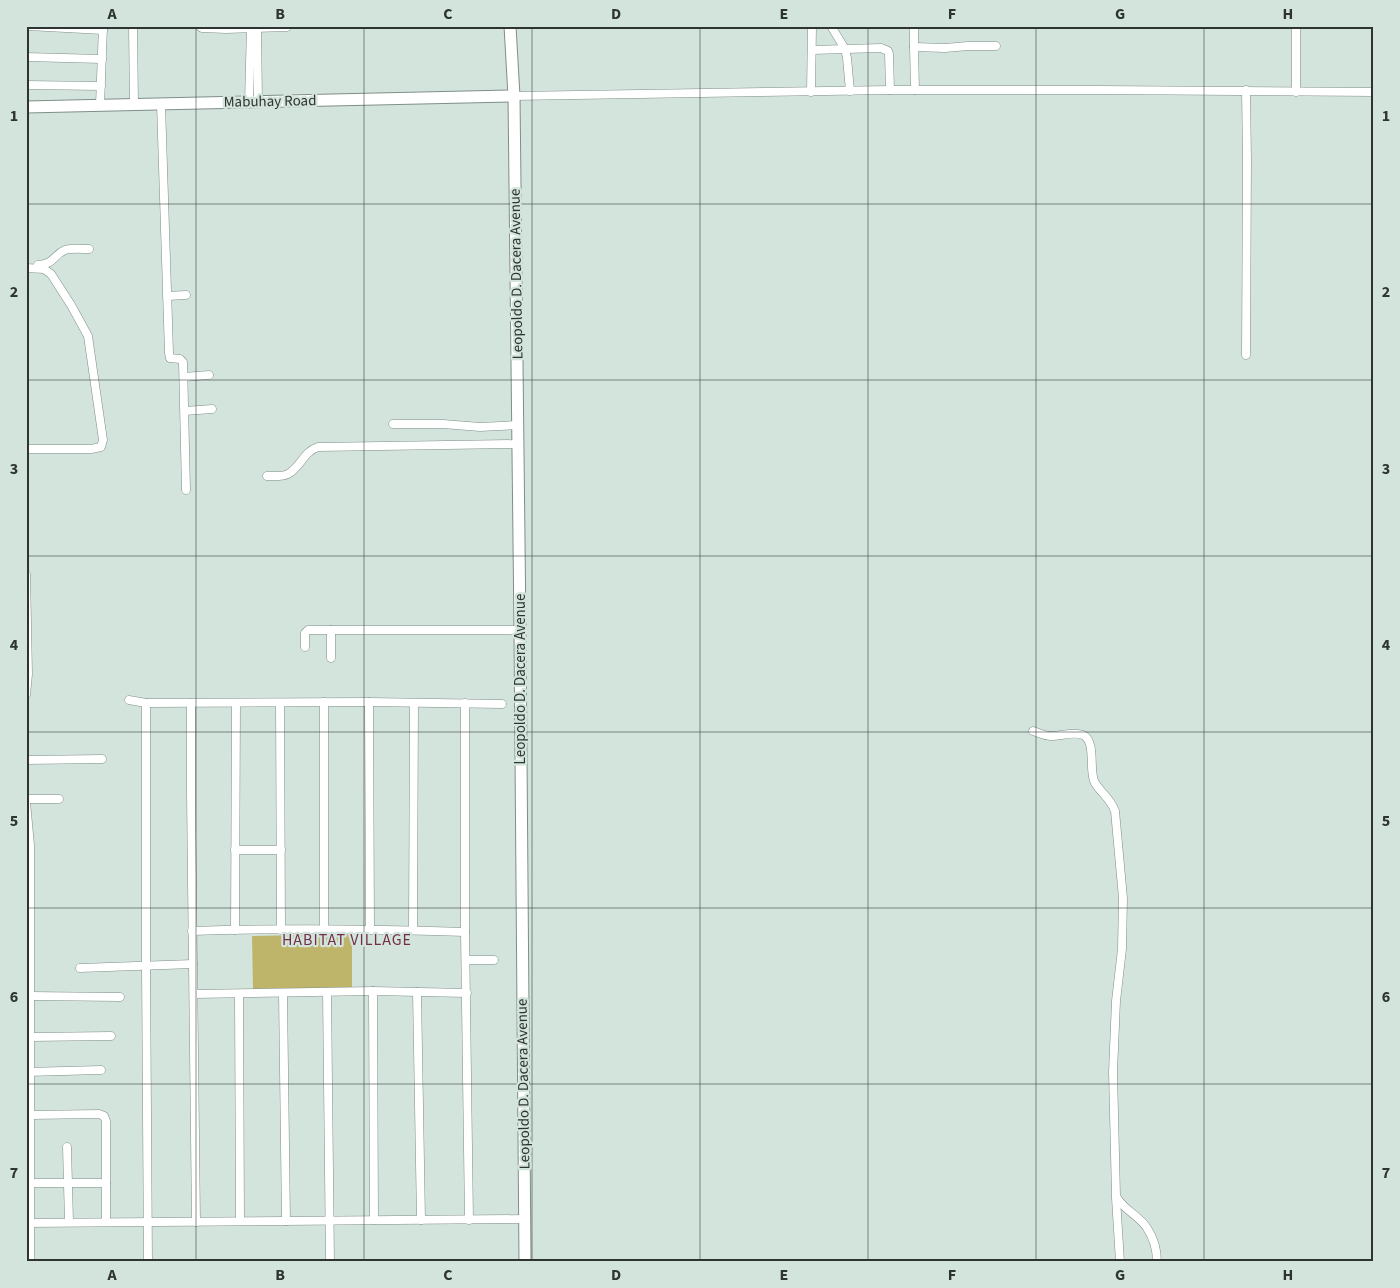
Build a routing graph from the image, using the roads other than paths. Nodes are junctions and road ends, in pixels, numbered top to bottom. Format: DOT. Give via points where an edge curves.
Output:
graph roads {
  1 [pos="28,26"];
  2 [pos="132,26"];
  3 [pos="199,26"];
  4 [pos="510,26"];
  5 [pos="831,26"];
  6 [pos="914,26"];
  7 [pos="1296,26"];
  8 [pos="254,27"];
  9 [pos="287,27"];
  10 [pos="296,27"];
  11 [pos="813,27"];
  12 [pos="103,28"];
  13 [pos="226,28"];
  14 [pos="996,46"];
  15 [pos="914,47"];
  16 [pos="845,49"];
  17 [pos="812,50"];
  18 [pos="26,56"];
  19 [pos="102,59"];
  20 [pos="26,85"];
  21 [pos="101,86"];
  22 [pos="890,90"];
  23 [pos="916,90"];
  24 [pos="1246,90"];
  25 [pos="850,91"];
  26 [pos="811,92"];
  27 [pos="1296,92"];
  28 [pos="1374,92"];
  29 [pos="514,96"];
  30 [pos="254,102"];
  31 [pos="161,104"];
  32 [pos="100,105"];
  33 [pos="134,105"];
  34 [pos="26,107"];
  35 [pos="89,249"];
  36 [pos="26,266"];
  37 [pos="186,295"];
  38 [pos="167,296"];
  39 [pos="1246,356"];
  40 [pos="209,375"];
  41 [pos="184,377"];
  42 [pos="212,410"];
  43 [pos="185,411"];
  44 [pos="393,424"];
  45 [pos="518,425"];
  46 [pos="518,444"];
  47 [pos="26,449"];
  48 [pos="267,476"];
  49 [pos="186,490"];
  50 [pos="26,574"];
  51 [pos="330,630"];
  52 [pos="520,630"];
  53 [pos="305,646"];
  54 [pos="331,658"];
  55 [pos="26,695"];
  56 [pos="129,700"];
  57 [pos="324,702"];
  58 [pos="369,702"];
  59 [pos="146,703"];
  60 [pos="191,703"];
  61 [pos="236,703"];
  62 [pos="280,703"];
  63 [pos="414,704"];
  64 [pos="465,704"];
  65 [pos="502,704"];
  66 [pos="1033,731"];
  67 [pos="102,759"];
  68 [pos="26,760"];
  69 [pos="59,799"];
  70 [pos="26,801"];
  71 [pos="28,845"];
  72 [pos="235,850"];
  73 [pos="281,850"];
  74 [pos="28,881"];
  75 [pos="28,929"];
  76 [pos="235,930"];
  77 [pos="281,930"];
  78 [pos="324,930"];
  79 [pos="370,930"];
  80 [pos="413,930"];
  81 [pos="192,931"];
  82 [pos="465,932"];
  83 [pos="466,960"];
  84 [pos="494,960"];
  85 [pos="28,961"];
  86 [pos="193,964"];
  87 [pos="146,966"];
  88 [pos="80,968"];
  89 [pos="29,991"];
  90 [pos="373,991"];
  91 [pos="328,992"];
  92 [pos="417,992"];
  93 [pos="466,993"];
  94 [pos="194,994"];
  95 [pos="239,994"];
  96 [pos="283,994"];
  97 [pos="120,997"];
  98 [pos="28,1006"];
  99 [pos="111,1036"];
  100 [pos="29,1042"];
  101 [pos="101,1070"];
  102 [pos="28,1072"];
  103 [pos="28,1098"];
  104 [pos="30,1116"];
  105 [pos="67,1147"];
  106 [pos="30,1183"];
  107 [pos="106,1183"];
  108 [pos="68,1184"];
  109 [pos="1116,1196"];
  110 [pos="525,1219"];
  111 [pos="374,1220"];
  112 [pos="421,1220"];
  113 [pos="469,1220"];
  114 [pos="240,1221"];
  115 [pos="286,1221"];
  116 [pos="329,1221"];
  117 [pos="69,1222"];
  118 [pos="106,1222"];
  119 [pos="148,1222"];
  120 [pos="196,1222"];
  121 [pos="28,1223"];
  122 [pos="30,1262"];
  123 [pos="148,1262"];
  124 [pos="330,1262"];
  125 [pos="525,1262"];
  126 [pos="1120,1262"];
  127 [pos="1157,1262"];
  1 -- 12 [label="street"];
  2 -- 33 [label="street"];
  3 -- 13 [label="street"];
  4 -- 29 [label="main road, Leopoldo D. Dacera Avenue"];
  5 -- 16 [label="street"];
  6 -- 15 [label="street"];
  7 -- 27 [label="street"];
  8 -- 9 [label="street"];
  8 -- 13 [label="street"];
  8 -- 30 [label="street"];
  9 -- 10 [label="street"];
  11 -- 17 [label="street"];
  12 -- 19 [label="street"];
  14 -- 15 [label="street"];
  15 -- 23 [label="street"];
  16 -- 17 [label="street"];
  16 -- 22 [label="street" via="881,48 888,52"];
  16 -- 25 [label="street"];
  17 -- 26 [label="street"];
  18 -- 19 [label="street"];
  19 -- 21 [label="street"];
  20 -- 21 [label="street"];
  21 -- 32 [label="street"];
  22 -- 23 [label="street"];
  22 -- 25 [label="street"];
  23 -- 24 [label="street"];
  24 -- 27 [label="street"];
  24 -- 39 [label="street"];
  25 -- 26 [label="street"];
  26 -- 29 [label="street"];
  27 -- 28 [label="street"];
  29 -- 30 [label="main road, Mabuhay Road"];
  29 -- 45 [label="main road, Leopoldo D. Dacera Avenue"];
  30 -- 31 [label="main road, Mabuhay Road"];
  31 -- 33 [label="main road, Mabuhay Road"];
  31 -- 38 [label="street"];
  32 -- 33 [label="main road, Mabuhay Road"];
  32 -- 34 [label="main road, Mabuhay Road"];
  35 -- 36 [label="street" via="67,249 45,265"];
  36 -- 47 [label="street" via="52,274 88,336 103,440 101,447 91,449"];
  37 -- 38 [label="street"];
  38 -- 41 [label="street" via="168,353 170,358 182,360"];
  40 -- 41 [label="street"];
  41 -- 43 [label="street"];
  42 -- 43 [label="street"];
  43 -- 49 [label="street"];
  44 -- 45 [label="street"];
  45 -- 46 [label="main road, Leopoldo D. Dacera Avenue"];
  46 -- 48 [label="street" via="318,447 311,449 287,474"];
  46 -- 52 [label="main road, Leopoldo D. Dacera Avenue"];
  50 -- 55 [label="street"];
  51 -- 52 [label="street"];
  51 -- 53 [label="street" via="306,631"];
  51 -- 54 [label="street"];
  52 -- 110 [label="main road, Leopoldo D. Dacera Avenue"];
  56 -- 59 [label="street"];
  57 -- 58 [label="street"];
  57 -- 62 [label="street"];
  57 -- 78 [label="street"];
  58 -- 63 [label="street"];
  58 -- 79 [label="street"];
  59 -- 60 [label="street"];
  59 -- 87 [label="street"];
  60 -- 61 [label="street"];
  60 -- 81 [label="street"];
  61 -- 62 [label="street"];
  61 -- 72 [label="street"];
  62 -- 73 [label="street"];
  63 -- 64 [label="street"];
  63 -- 80 [label="street"];
  64 -- 65 [label="street"];
  64 -- 82 [label="street"];
  66 -- 109 [label="street" via="1050,737 1077,734 1088,739 1094,781 1115,811 1123,898 1113,1072"];
  67 -- 68 [label="street"];
  69 -- 70 [label="street"];
  70 -- 71 [label="street"];
  71 -- 74 [label="street"];
  72 -- 73 [label="street"];
  72 -- 76 [label="street"];
  73 -- 77 [label="street"];
  74 -- 75 [label="street"];
  75 -- 85 [label="street"];
  76 -- 77 [label="street"];
  76 -- 81 [label="street"];
  77 -- 78 [label="street"];
  78 -- 79 [label="street"];
  79 -- 80 [label="street"];
  80 -- 82 [label="street"];
  81 -- 86 [label="street"];
  82 -- 83 [label="street"];
  83 -- 84 [label="street"];
  83 -- 93 [label="street"];
  85 -- 89 [label="street"];
  86 -- 87 [label="street"];
  86 -- 94 [label="street"];
  87 -- 88 [label="street"];
  87 -- 119 [label="street"];
  89 -- 97 [label="street"];
  89 -- 98 [label="street"];
  90 -- 91 [label="street"];
  90 -- 92 [label="street"];
  90 -- 111 [label="street"];
  91 -- 96 [label="street"];
  91 -- 116 [label="street"];
  92 -- 93 [label="street"];
  92 -- 112 [label="street"];
  93 -- 113 [label="street"];
  94 -- 95 [label="street"];
  94 -- 120 [label="street"];
  95 -- 96 [label="street"];
  95 -- 114 [label="street"];
  96 -- 115 [label="street"];
  98 -- 100 [label="street"];
  99 -- 100 [label="street"];
  100 -- 102 [label="street"];
  101 -- 102 [label="street"];
  102 -- 103 [label="street"];
  103 -- 104 [label="street"];
  104 -- 106 [label="street"];
  104 -- 107 [label="street" via="104,1116"];
  105 -- 108 [label="street"];
  106 -- 108 [label="street"];
  106 -- 121 [label="street"];
  107 -- 108 [label="street"];
  107 -- 118 [label="street"];
  108 -- 117 [label="street"];
  109 -- 126 [label="street"];
  109 -- 127 [label="street" via="1146,1227 1157,1251"];
  110 -- 113 [label="street"];
  110 -- 125 [label="main road, Leopoldo D. Dacera Avenue"];
  111 -- 112 [label="street"];
  111 -- 116 [label="street"];
  112 -- 113 [label="street"];
  114 -- 115 [label="street"];
  114 -- 120 [label="street"];
  115 -- 116 [label="street"];
  116 -- 124 [label="street"];
  117 -- 118 [label="street"];
  117 -- 121 [label="street"];
  118 -- 119 [label="street"];
  119 -- 120 [label="street"];
  119 -- 123 [label="street"];
  121 -- 122 [label="street"];
}
